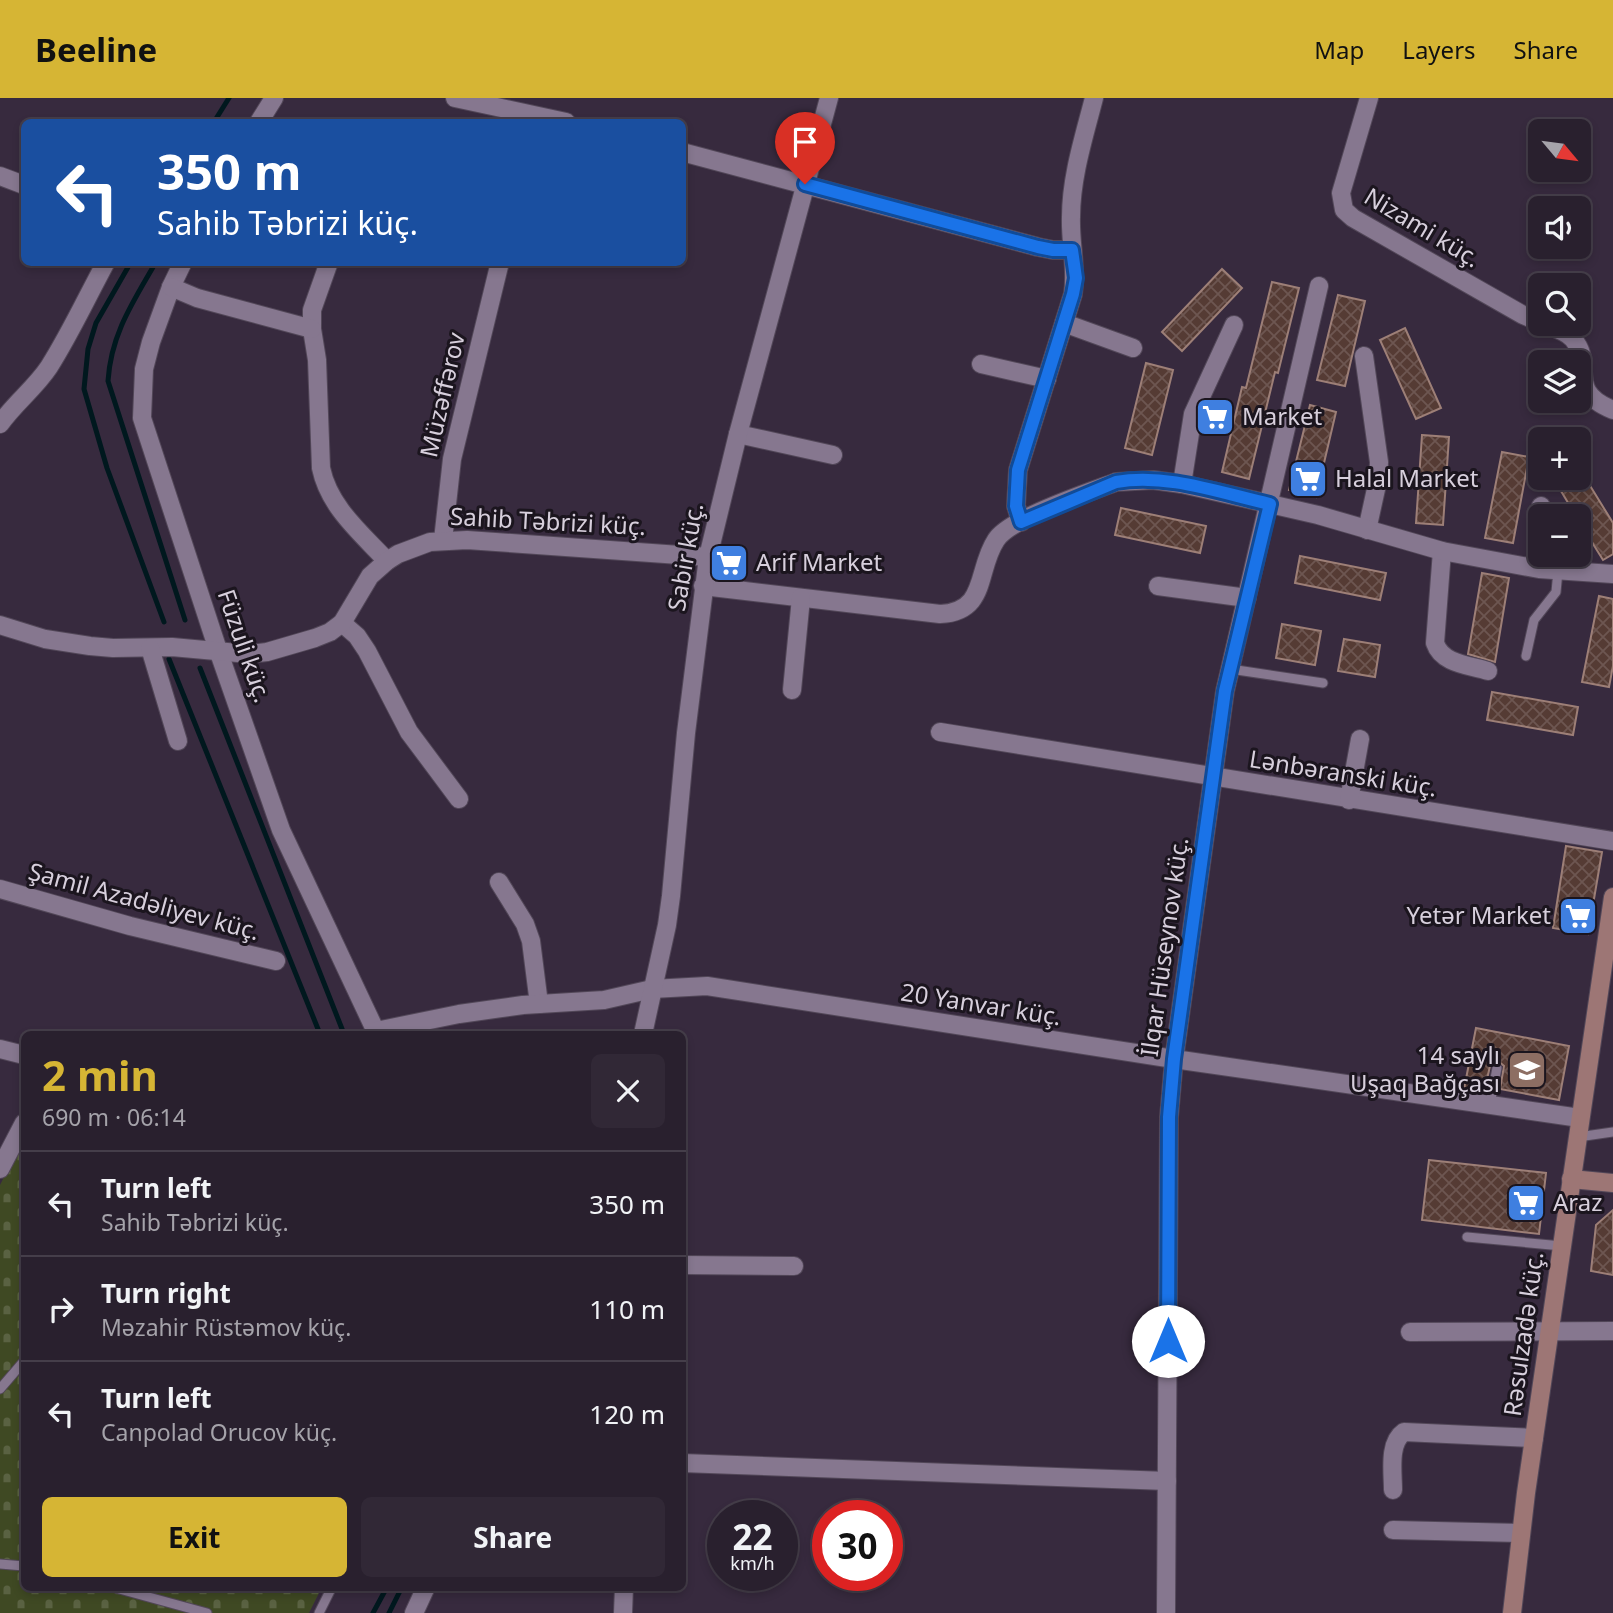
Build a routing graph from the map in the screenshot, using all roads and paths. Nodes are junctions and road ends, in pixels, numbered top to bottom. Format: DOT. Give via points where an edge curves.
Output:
graph roads {
  1 [pos="274,98"];
  2 [pos="455,98"];
  3 [pos="544,98"];
  4 [pos="828,98"];
  5 [pos="1094,98"];
  6 [pos="1369,98"];
  7 [pos="261,119"];
  8 [pos="538,119"];
  9 [pos="686,153"];
  10 [pos="0,176"];
  11 [pos="21,184"];
  12 [pos="805,184"];
  13 [pos="1072,250"];
  14 [pos="104,266"];
  15 [pos="181,266"];
  16 [pos="328,266"];
  17 [pos="499,266"];
  18 [pos="1319,286"];
  19 [pos="171,287"];
  20 [pos="1528,316"];
  21 [pos="1064,323"];
  22 [pos="1234,325"];
  23 [pos="312,329"];
  24 [pos="1570,336"];
  25 [pos="1133,348"];
  26 [pos="1364,356"];
  27 [pos="981,364"];
  28 [pos="1047,379"];
  29 [pos="1613,410"];
  30 [pos="3,413"];
  31 [pos="738,434"];
  32 [pos="833,455"];
  33 [pos="1182,484"];
  34 [pos="1270,504"];
  35 [pos="1021,522"];
  36 [pos="1367,530"];
  37 [pos="443,540"];
  38 [pos="1442,551"];
  39 [pos="708,557"];
  40 [pos="1528,560"];
  41 [pos="387,561"];
  42 [pos="1558,567"];
  43 [pos="1578,567"];
  44 [pos="1613,574"];
  45 [pos="704,586"];
  46 [pos="1158,586"];
  47 [pos="801,598"];
  48 [pos="1247,598"];
  49 [pos="342,623"];
  50 [pos="0,625"];
  51 [pos="150,648"];
  52 [pos="218,650"];
  53 [pos="1526,656"];
  54 [pos="1230,669"];
  55 [pos="1488,671"];
  56 [pos="1323,683"];
  57 [pos="792,690"];
  58 [pos="940,732"];
  59 [pos="1360,739"];
  60 [pos="178,741"];
  61 [pos="1213,777"];
  62 [pos="459,799"];
  63 [pos="1349,800"];
  64 [pos="1613,841"];
  65 [pos="499,882"];
  66 [pos="0,889"];
  67 [pos="1613,897"];
  68 [pos="276,961"];
  69 [pos="652,989"];
  70 [pos="539,1004"];
  71 [pos="377,1031"];
  72 [pos="382,1031"];
  73 [pos="644,1031"];
  74 [pos="0,1049"];
  75 [pos="21,1054"];
  76 [pos="1174,1059"];
  77 [pos="1497,1068"];
  78 [pos="1490,1104"];
  79 [pos="1580,1118"];
  80 [pos="21,1130"];
  81 [pos="1613,1132"];
  82 [pos="1578,1137"];
  83 [pos="0,1170"];
  84 [pos="1571,1179"];
  85 [pos="1613,1182"];
  86 [pos="1467,1237"];
  87 [pos="1562,1246"];
  88 [pos="686,1265"];
  89 [pos="794,1266"];
  90 [pos="1613,1331"];
  91 [pos="1410,1332"];
  92 [pos="1549,1332"];
  93 [pos="21,1365"];
  94 [pos="0,1390"];
  95 [pos="1534,1438"];
  96 [pos="686,1463"];
  97 [pos="1167,1481"];
  98 [pos="1393,1490"];
  99 [pos="1393,1530"];
  100 [pos="1520,1533"];
  101 [pos="0,1564"];
  102 [pos="21,1566"];
  103 [pos="127,1591"];
  104 [pos="330,1591"];
  105 [pos="424,1591"];
  106 [pos="624,1591"];
  107 [pos="207,1613"];
  108 [pos="319,1613"];
  109 [pos="414,1613"];
  110 [pos="623,1613"];
  111 [pos="1166,1613"];
  112 [pos="1512,1613"];
  1 -- 7 [label="street"];
  2 -- 8 [label="street"];
  3 -- 8 [label="street"];
  4 -- 12 [label="street, Sabir küç."];
  5 -- 13 [label="street" via="1076,169"];
  6 -- 20 [label="street, Nizami küç." via="1341,193 1344,210"];
  9 -- 12 [label="street"];
  10 -- 11 [label="street"];
  12 -- 13 [label="street" via="1038,247"];
  12 -- 31 [label="street, Sabir küç."];
  13 -- 21 [label="street" via="1076,278"];
  14 -- 30 [label="street" via="50,366 29,393"];
  15 -- 19 [label="street, Füzuli küç."];
  16 -- 23 [label="street" via="312,310"];
  17 -- 37 [label="street, Müzəffərov" via="455,445"];
  18 -- 34 [label="street, İlqar Hüseynov küç."];
  19 -- 23 [label="street"];
  19 -- 52 [label="street, Füzuli küç." via="144,369 142,418"];
  21 -- 25 [label="street"];
  21 -- 28 [label="street"];
  22 -- 33 [label="street" via="1194,414"];
  23 -- 41 [label="street" via="325,485 348,519"];
  24 -- 29 [label="street, Nizami küç." via="1580,350 1584,388 1591,399"];
  26 -- 36 [label="street" via="1379,462"];
  27 -- 28 [label="street"];
  28 -- 35 [label="street" via="1018,470 1016,506"];
  31 -- 32 [label="street"];
  31 -- 39 [label="street, Sabir küç."];
  33 -- 34 [label="street"];
  33 -- 35 [label="street" via="1116,482"];
  34 -- 36 [label="street"];
  34 -- 48 [label="street, İlqar Hüseynov küç."];
  35 -- 47 [label="street" via="997,538 971,603 953,613"];
  36 -- 38 [label="street"];
  37 -- 39 [label="street, Sahib Təbrizi küç."];
  37 -- 41 [label="street, Sahib Təbrizi küç."];
  38 -- 40 [label="street"];
  38 -- 55 [label="street" via="1438,653"];
  39 -- 45 [label="street, Sabir küç."];
  41 -- 49 [label="street, Sahib Təbrizi küç." via="370,576"];
  42 -- 53 [label="lane" via="1556,592 1534,620"];
  43 -- 44 [label="street"];
  45 -- 47 [label="street"];
  45 -- 69 [label="street, Sabir küç." via="671,896"];
  46 -- 48 [label="street"];
  47 -- 57 [label="street"];
  48 -- 54 [label="street, İlqar Hüseynov küç."];
  49 -- 52 [label="street" via="315,638 267,652"];
  49 -- 62 [label="street" via="357,636 409,732"];
  50 -- 51 [label="street" via="64,643"];
  51 -- 52 [label="street"];
  51 -- 60 [label="street"];
  52 -- 71 [label="street, Füzuli küç." via="281,830"];
  54 -- 56 [label="lane"];
  54 -- 61 [label="street, İlqar Hüseynov küç."];
  58 -- 61 [label="street, Lənbəranski küç."];
  59 -- 63 [label="street"];
  61 -- 63 [label="street, Lənbəranski küç."];
  61 -- 76 [label="street, İlqar Hüseynov küç."];
  63 -- 64 [label="street, Lənbəranski küç."];
  65 -- 70 [label="street" via="526,924"];
  66 -- 68 [label="street, Şamil Azadəliyev küç."];
  67 -- 79 [label="street, Rəsulzadə küç."];
  69 -- 70 [label="street, 20 Yanvar küç." via="604,1000"];
  69 -- 73 [label="street, Sabir küç."];
  69 -- 76 [label="street, 20 Yanvar küç." via="707,986"];
  70 -- 72 [label="street, 20 Yanvar küç." via="459,1014"];
  74 -- 75 [label="street"];
  76 -- 78 [label="street, 20 Yanvar küç."];
  76 -- 97 [label="street, İlqar Hüseynov küç." via="1169,1117"];
  77 -- 78 [label="lane"];
  78 -- 79 [label="street, 20 Yanvar küç."];
  79 -- 82 [label="street, Rəsulzadə küç."];
  80 -- 83 [label="street"];
  81 -- 82 [label="lane"];
  82 -- 84 [label="street, Rəsulzadə küç."];
  84 -- 85 [label="street"];
  84 -- 87 [label="street, Rəsulzadə küç."];
  86 -- 87 [label="lane"];
  87 -- 92 [label="street, Rəsulzadə küç."];
  88 -- 89 [label="street"];
  90 -- 92 [label="street"];
  91 -- 92 [label="street"];
  92 -- 95 [label="street, Rəsulzadə küç."];
  93 -- 94 [label="lane"];
  95 -- 98 [label="street" via="1404,1432 1394,1446"];
  95 -- 100 [label="street, Rəsulzadə küç."];
  96 -- 97 [label="street"];
  97 -- 111 [label="street, İlqar Hüseynov küç."];
  99 -- 100 [label="street"];
  100 -- 112 [label="street, Rəsulzadə küç."];
  101 -- 102 [label="lane"];
  103 -- 107 [label="lane"];
  104 -- 108 [label="lane"];
  105 -- 109 [label="street"];
  106 -- 110 [label="street"];
}
